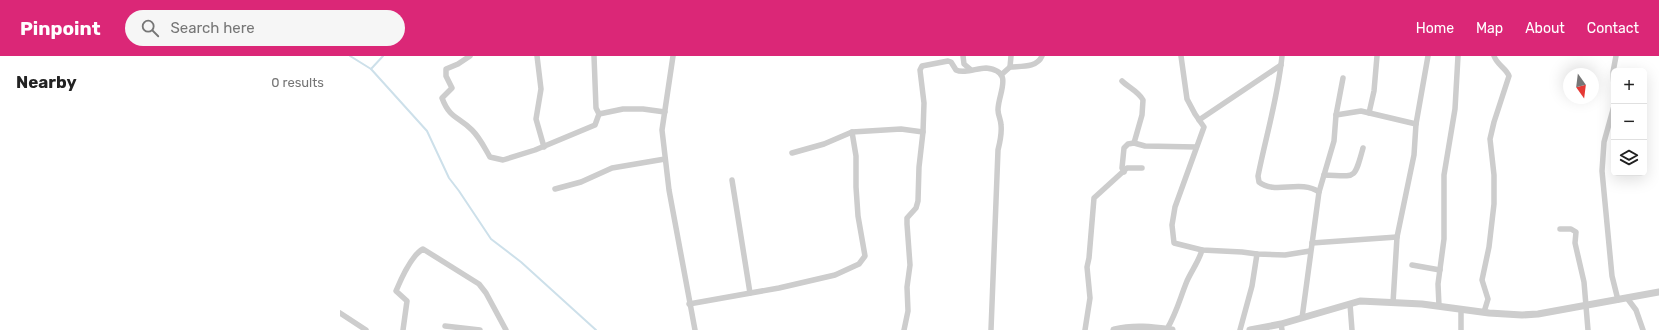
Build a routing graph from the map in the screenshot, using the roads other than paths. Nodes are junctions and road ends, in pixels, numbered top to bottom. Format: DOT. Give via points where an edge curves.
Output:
graph roads {
  1 [pos="470,56"];
  2 [pos="537,56"];
  3 [pos="594,56"];
  4 [pos="672,56"];
  5 [pos="963,56"];
  6 [pos="1011,56"];
  7 [pos="1042,56"];
  8 [pos="1181,56"];
  9 [pos="1282,56"];
  10 [pos="1377,56"];
  11 [pos="1428,56"];
  12 [pos="1458,56"];
  13 [pos="1494,56"];
  14 [pos="1616,56"];
  15 [pos="1281,65"];
  16 [pos="1010,67"];
  17 [pos="1614,68"];
  18 [pos="970,70"];
  19 [pos="1001,75"];
  20 [pos="1343,78"];
  21 [pos="1122,81"];
  22 [pos="665,112"];
  23 [pos="1369,113"];
  24 [pos="599,114"];
  25 [pos="1336,115"];
  26 [pos="1611,117"];
  27 [pos="1199,120"];
  28 [pos="1416,124"];
  29 [pos="852,132"];
  30 [pos="923,132"];
  31 [pos="1134,143"];
  32 [pos="544,147"];
  33 [pos="1196,147"];
  34 [pos="1363,148"];
  35 [pos="792,153"];
  36 [pos="665,159"];
  37 [pos="1142,168"];
  38 [pos="1124,172"];
  39 [pos="1324,175"];
  40 [pos="732,180"];
  41 [pos="555,189"];
  42 [pos="1319,192"];
  43 [pos="1560,229"];
  44 [pos="1397,237"];
  45 [pos="1312,243"];
  46 [pos="1202,250"];
  47 [pos="1310,251"];
  48 [pos="1257,254"];
  49 [pos="1412,265"];
  50 [pos="1440,270"];
  51 [pos="1659,292"];
  52 [pos="750,293"];
  53 [pos="1627,298"];
  54 [pos="1618,300"];
  55 [pos="1393,303"];
  56 [pos="690,304"];
  57 [pos="1350,304"];
  58 [pos="1586,304"];
  59 [pos="1439,306"];
  60 [pos="1461,309"];
  61 [pos="1484,312"];
  62 [pos="340,313"];
  63 [pos="1302,318"];
  64 [pos="445,326"];
  65 [pos="1281,327"];
  66 [pos="1165,329"];
  67 [pos="366,330"];
  68 [pos="403,330"];
  69 [pos="480,330"];
  70 [pos="506,330"];
  71 [pos="695,330"];
  72 [pos="904,330"];
  73 [pos="991,330"];
  74 [pos="1085,330"];
  75 [pos="1114,330"];
  76 [pos="1240,330"];
  77 [pos="1250,330"];
  78 [pos="1352,330"];
  79 [pos="1460,330"];
  80 [pos="1588,330"];
  81 [pos="1643,330"];
  1 -- 32 [label="street" via="446,69 446,76 452,88 442,96 446,109 471,129 490,157 497,160"];
  2 -- 32 [label="street" via="541,89 536,119"];
  3 -- 24 [label="street" via="596,108"];
  4 -- 22 [label="street"];
  5 -- 18 [label="street" via="964,64"];
  6 -- 16 [label="street"];
  7 -- 16 [label="street" via="1034,64"];
  8 -- 27 [label="street" via="1188,99"];
  9 -- 15 [label="street"];
  10 -- 23 [label="street"];
  11 -- 28 [label="street"];
  12 -- 50 [label="street" via="1455,109 1444,175 1446,195"];
  13 -- 61 [label="street" via="1509,76 1490,138 1494,204 1482,280 1488,299"];
  14 -- 17 [label="street"];
  15 -- 27 [label="street"];
  15 -- 42 [label="street" via="1274,113 1266,136 1258,176 1259,182 1268,187 1307,186"];
  16 -- 19 [label="street"];
  18 -- 19 [label="street" via="985,68"];
  18 -- 30 [label="street" via="958,71 948,61 921,68"];
  19 -- 73 [label="street" via="1004,82 998,111 1002,128 998,150"];
  20 -- 25 [label="street"];
  21 -- 31 [label="street" via="1143,100 1142,115"];
  22 -- 24 [label="street" via="643,108"];
  22 -- 36 [label="street" via="662,130"];
  23 -- 25 [label="street" via="1361,111"];
  23 -- 28 [label="street"];
  24 -- 32 [label="street" via="595,125"];
  25 -- 39 [label="street" via="1334,141"];
  26 -- 54 [label="street" via="1604,142 1602,171 1612,276"];
  27 -- 33 [label="street" via="1204,127"];
  28 -- 44 [label="street" via="1414,155"];
  29 -- 30 [label="street"];
  29 -- 35 [label="street" via="824,144"];
  29 -- 52 [label="street" via="856,156 858,216 865,256 860,264 835,275"];
  30 -- 72 [label="street" via="918,201 907,224 910,265 907,287 908,310"];
  31 -- 33 [label="street" via="1145,146"];
  31 -- 38 [label="street" via="1124,148"];
  33 -- 46 [label="street" via="1175,207 1172,225 1174,243"];
  34 -- 39 [label="street" via="1353,175"];
  36 -- 41 [label="street" via="612,168 581,182"];
  36 -- 56 [label="street"];
  37 -- 38 [label="street" via="1129,167"];
  38 -- 74 [label="street" via="1094,198 1087,267 1090,298"];
  39 -- 42 [label="street"];
  40 -- 52 [label="street"];
  42 -- 45 [label="street"];
  43 -- 58 [label="street" via="1571,229 1576,232 1576,249"];
  44 -- 45 [label="street"];
  44 -- 55 [label="street"];
  45 -- 47 [label="street"];
  46 -- 48 [label="street"];
  46 -- 66 [label="street" via="1187,280 1176,314"];
  47 -- 48 [label="street" via="1285,255"];
  47 -- 63 [label="street"];
  48 -- 76 [label="street" via="1252,286"];
  49 -- 50 [label="street"];
  50 -- 59 [label="street"];
  51 -- 53 [label="street"];
  52 -- 56 [label="street"];
  53 -- 54 [label="street"];
  53 -- 81 [label="street" via="1636,310"];
  54 -- 58 [label="street"];
  55 -- 57 [label="street" via="1360,301"];
  55 -- 59 [label="street"];
  56 -- 71 [label="street"];
  57 -- 63 [label="street"];
  57 -- 78 [label="street"];
  58 -- 61 [label="street" via="1538,314"];
  58 -- 80 [label="street"];
  59 -- 60 [label="street"];
  60 -- 61 [label="street"];
  60 -- 79 [label="street"];
  62 -- 67 [label="street"];
  63 -- 65 [label="street"];
  64 -- 69 [label="street"];
  65 -- 77 [label="street"];
  66 -- 75 [label="street" via="1148,326"];
  68 -- 70 [label="street" via="406,301 396,291 403,274 423,249 479,284"];
}
